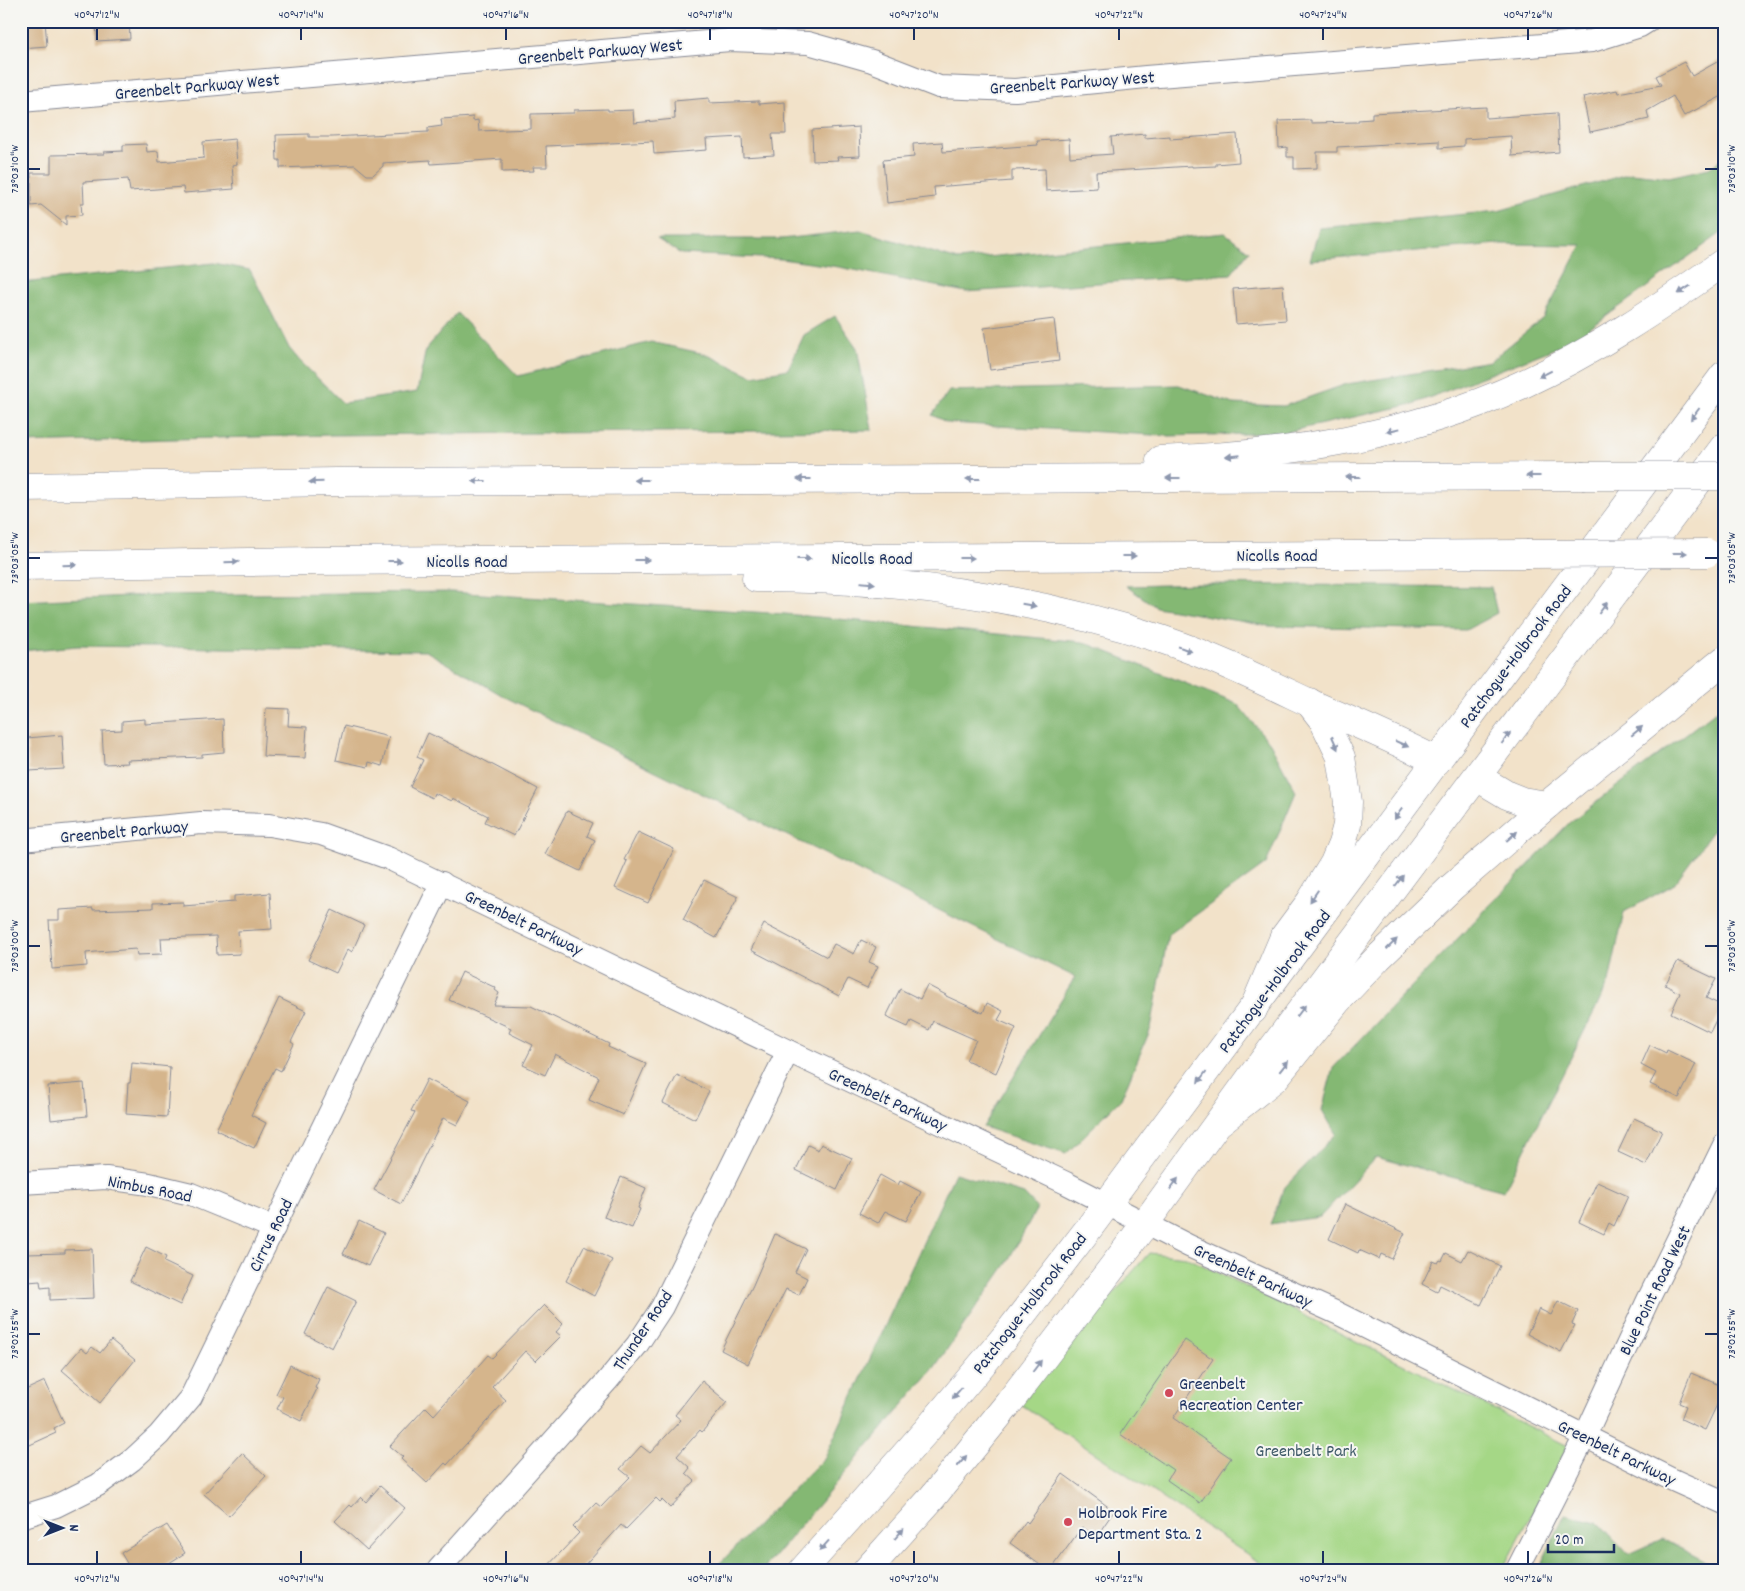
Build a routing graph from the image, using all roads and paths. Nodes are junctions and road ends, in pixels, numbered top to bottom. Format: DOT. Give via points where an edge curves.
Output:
graph roads {
  1 [pos="1648,21"];
  2 [pos="21,101"];
  3 [pos="1724,262"];
  4 [pos="1724,375"];
  5 [pos="1724,447"];
  6 [pos="1724,476"];
  7 [pos="1022,479"];
  8 [pos="21,487"];
  9 [pos="1715,553"];
  10 [pos="506,561"];
  11 [pos="21,566"];
  12 [pos="1724,660"];
  13 [pos="1309,702"];
  14 [pos="1437,760"];
  15 [pos="1477,777"];
  16 [pos="1547,805"];
  17 [pos="21,840"];
  18 [pos="442,883"];
  19 [pos="1253,1010"];
  20 [pos="788,1051"];
  21 [pos="1221,1121"];
  22 [pos="1724,1145"];
  23 [pos="21,1184"];
  24 [pos="1106,1203"];
  25 [pos="1145,1223"];
  26 [pos="274,1228"];
  27 [pos="1585,1436"];
  28 [pos="1724,1503"];
  29 [pos="21,1517"];
  30 [pos="438,1570"];
  31 [pos="803,1570"];
  32 [pos="867,1570"];
  33 [pos="1517,1570"];
  1 -- 2 [label="street, Greenbelt Parkway West" via="1592,41 1015,90 939,87 872,61 808,43 730,40"];
  3 -- 7 [label="main road, one-way" via="1644,317 1560,366 1520,386 1442,416 1356,439 1312,446 1230,456 1136,462"];
  4 -- 14 [label="main road, Patchogue-Holbrook Road, one-way"];
  15 -- 5 [label="main road, one-way"];
  6 -- 7 [label="main road, one-way, bridge"];
  7 -- 8 [label="main road, one-way"];
  10 -- 9 [label="main road, Nicolls Road, one-way, bridge"];
  11 -- 10 [label="main road, Nicolls Road, one-way"];
  10 -- 13 [label="main road, one-way" via="632,578 788,578 859,582 1027,604 1162,640"];
  16 -- 12 [label="main road, one-way"];
  13 -- 14 [label="main road, one-way"];
  13 -- 19 [label="main road, one-way" via="1323,720 1341,757 1348,802 1347,825 1334,864 1284,937"];
  14 -- 15 [label="main road"];
  14 -- 19 [label="main road, Patchogue-Holbrook Road, one-way"];
  15 -- 16 [label="main road" via="1507,795"];
  21 -- 15 [label="main road, one-way"];
  21 -- 16 [label="main road, one-way" via="1275,1078 1338,1000 1412,924"];
  17 -- 18 [label="street, Greenbelt Parkway" via="201,823 269,825 320,834 388,858"];
  18 -- 20 [label="street, Greenbelt Parkway"];
  18 -- 26 [label="street, Cirrus Road"];
  19 -- 24 [label="main road, Patchogue-Holbrook Road, one-way"];
  20 -- 24 [label="street, Greenbelt Parkway"];
  20 -- 30 [label="street, Thunder Road" via="662,1306 637,1345"];
  25 -- 21 [label="main road, one-way"];
  22 -- 27 [label="street, Blue Point Road West"];
  23 -- 26 [label="street, Nimbus Road" via="106,1178 149,1184 191,1194"];
  24 -- 25 [label="street, Greenbelt Parkway"];
  24 -- 31 [label="main road, Patchogue-Holbrook Road, one-way" via="1005,1337"];
  25 -- 27 [label="street, Greenbelt Parkway"];
  32 -- 25 [label="main road, one-way" via="970,1453"];
  26 -- 29 [label="street, Cirrus Road" via="191,1397 159,1435 98,1485 56,1506"];
  27 -- 28 [label="street, Greenbelt Parkway"];
  27 -- 33 [label="street, Blue Point Road West"];
}
